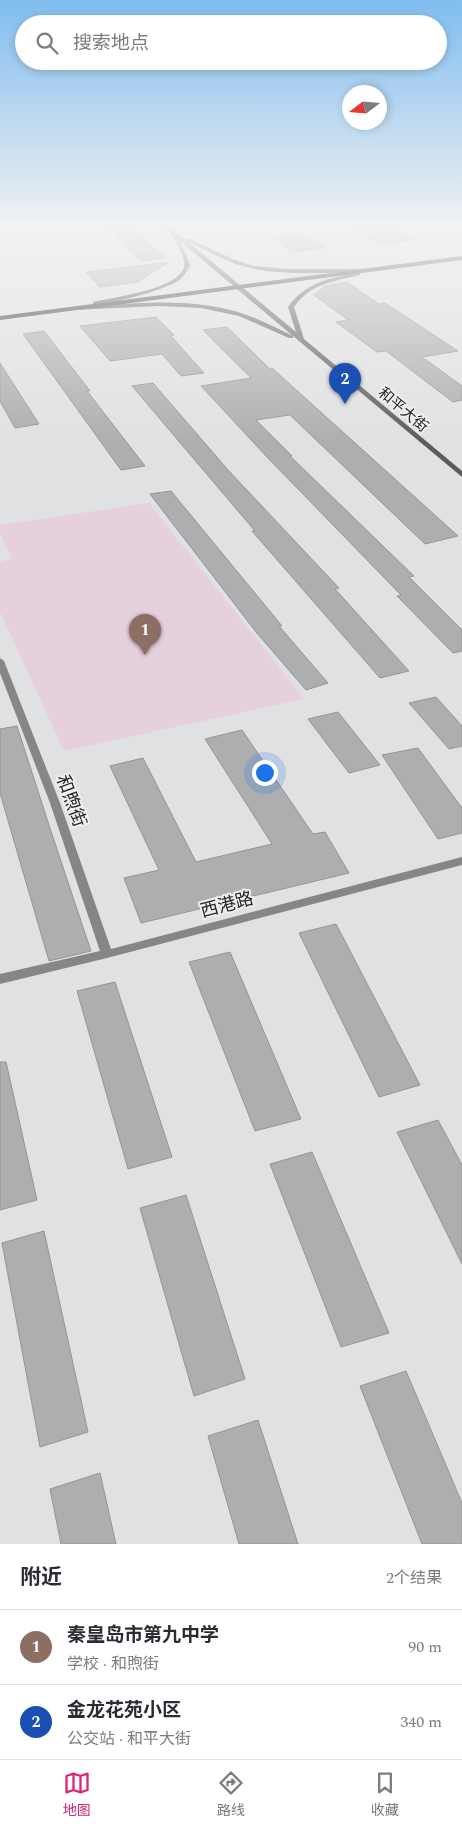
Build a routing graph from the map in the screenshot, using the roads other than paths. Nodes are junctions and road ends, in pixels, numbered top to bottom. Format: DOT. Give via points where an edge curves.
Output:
graph roads {
  1 [pos="111,299"];
  2 [pos="146,299"];
  3 [pos="251,299"];
  4 [pos="295,299"];
  5 [pos="63,310"];
  6 [pos="0,318"];
  7 [pos="301,341"];
  8 [pos="462,475"];
  9 [pos="0,661"];
  10 [pos="462,861"];
  11 [pos="107,954"];
  12 [pos="0,980"];
  1 -- 5 [label="main road"];
  2 -- 5 [label="highway"];
  3 -- 7 [label="main road, 和平大街"];
  4 -- 7 [label="main road" via="291,307"];
  5 -- 6 [label="highway"];
  5 -- 7 [label="main road" via="156,304 211,308 241,315"];
  7 -- 8 [label="main road, 和平大街"];
  9 -- 11 [label="street, 和煦街" via="55,803"];
  10 -- 11 [label="street, 西港路"];
  11 -- 12 [label="street, 西港路"];
}
